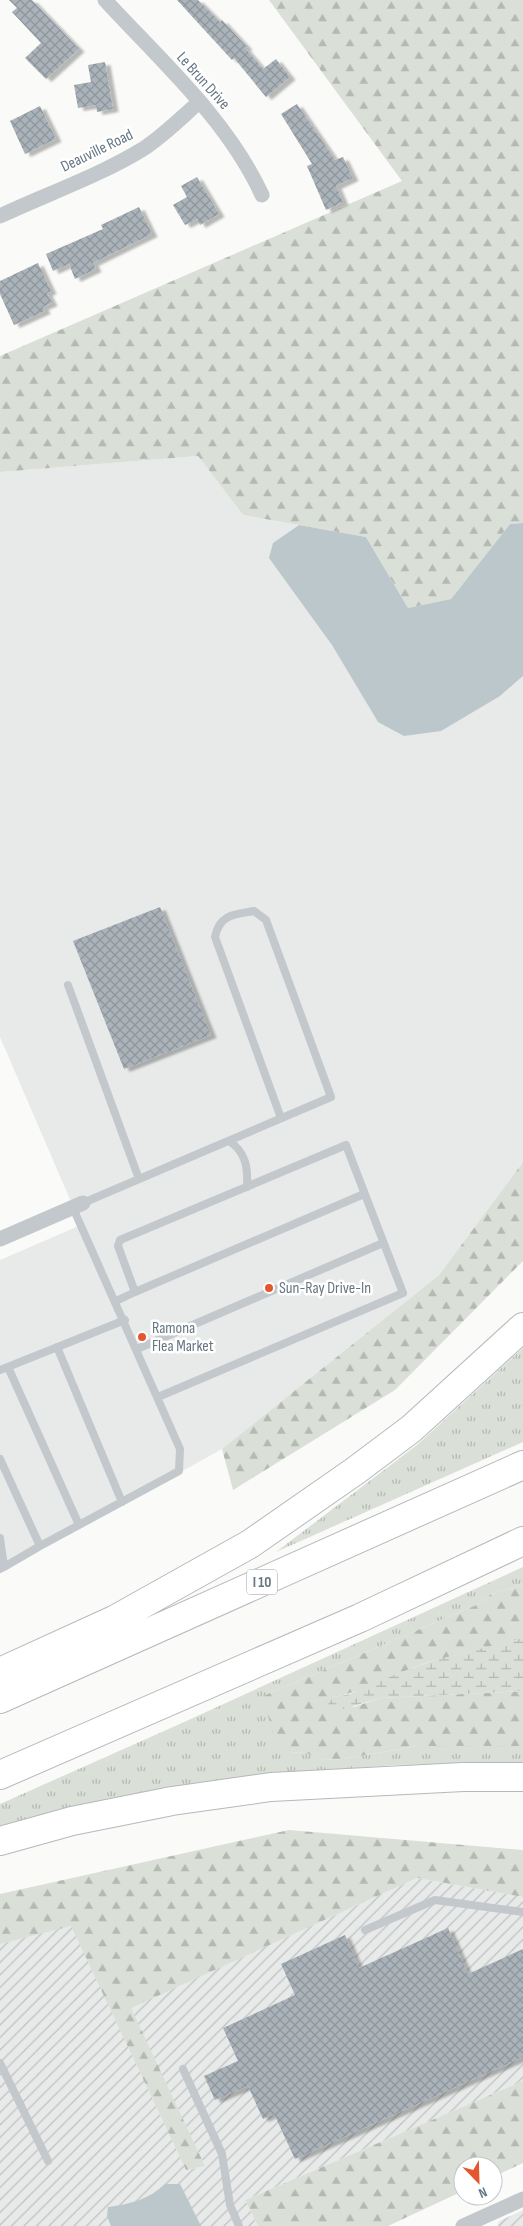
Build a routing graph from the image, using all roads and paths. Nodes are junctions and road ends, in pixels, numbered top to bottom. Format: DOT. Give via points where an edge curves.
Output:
graph roads {
  1 [pos="105,0"];
  2 [pos="199,102"];
  3 [pos="262,195"];
  4 [pos="0,216"];
  5 [pos="68,985"];
  6 [pos="281,1118"];
  7 [pos="229,1141"];
  8 [pos="139,1179"];
  9 [pos="247,1187"];
  10 [pos="364,1194"];
  11 [pos="78,1206"];
  12 [pos="0,1239"];
  13 [pos="383,1243"];
  14 [pos="135,1292"];
  15 [pos="116,1301"];
  16 [pos="124,1320"];
  17 [pos="523,1327"];
  18 [pos="57,1347"];
  19 [pos="137,1349"];
  20 [pos="8,1367"];
  21 [pos="0,1370"];
  22 [pos="158,1397"];
  23 [pos="0,1459"];
  24 [pos="523,1464"];
  25 [pos="122,1502"];
  26 [pos="79,1525"];
  27 [pos="0,1538"];
  28 [pos="523,1541"];
  29 [pos="40,1546"];
  30 [pos="2,1568"];
  31 [pos="0,1672"];
  32 [pos="0,1698"];
  33 [pos="0,1775"];
  34 [pos="523,1777"];
  35 [pos="463,1778"];
  36 [pos="523,1784"];
  37 [pos="0,1841"];
  38 [pos="523,1912"];
  39 [pos="365,1930"];
  40 [pos="0,2063"];
  41 [pos="183,2069"];
  42 [pos="48,2161"];
  43 [pos="523,2199"];
  44 [pos="239,2226"];
  45 [pos="466,2226"];
  1 -- 2 [label="street, Le Brun Drive"];
  2 -- 3 [label="street, Le Brun Drive" via="230,136"];
  2 -- 4 [label="street, Deauville Road" via="163,134 134,153"];
  5 -- 8 [label="lane"];
  6 -- 6 [label="lane" via="331,1097 266,920 254,911 240,913 217,925 215,937"];
  6 -- 7 [label="lane"];
  7 -- 8 [label="lane"];
  7 -- 9 [label="lane" via="244,1157 248,1171"];
  8 -- 11 [label="lane"];
  9 -- 10 [label="lane" via="346,1146"];
  9 -- 14 [label="lane" via="120,1240 118,1246"];
  10 -- 13 [label="lane"];
  10 -- 14 [label="lane"];
  11 -- 12 [label="street"];
  11 -- 15 [label="lane"];
  13 -- 19 [label="lane"];
  13 -- 22 [label="lane" via="403,1293"];
  14 -- 15 [label="lane"];
  15 -- 16 [label="lane"];
  16 -- 18 [label="lane"];
  16 -- 19 [label="lane"];
  17 -- 31 [label="highway" via="411,1429 250,1544 114,1620"];
  18 -- 20 [label="lane"];
  18 -- 25 [label="lane"];
  19 -- 22 [label="lane"];
  20 -- 21 [label="lane"];
  20 -- 26 [label="lane"];
  22 -- 25 [label="lane" via="180,1449 179,1471"];
  23 -- 29 [label="lane"];
  24 -- 32 [label="highway, I 10"];
  25 -- 26 [label="lane"];
  26 -- 29 [label="lane"];
  27 -- 30 [label="lane"];
  28 -- 33 [label="highway" via="360,1618"];
  29 -- 30 [label="lane"];
  34 -- 35 [label="highway"];
  35 -- 36 [label="highway"];
  35 -- 37 [label="highway" via="271,1786 72,1821"];
  38 -- 39 [label="lane" via="435,1900"];
  40 -- 42 [label="lane"];
  41 -- 44 [label="lane" via="222,2154 230,2205"];
  43 -- 45 [label="street"];
}
